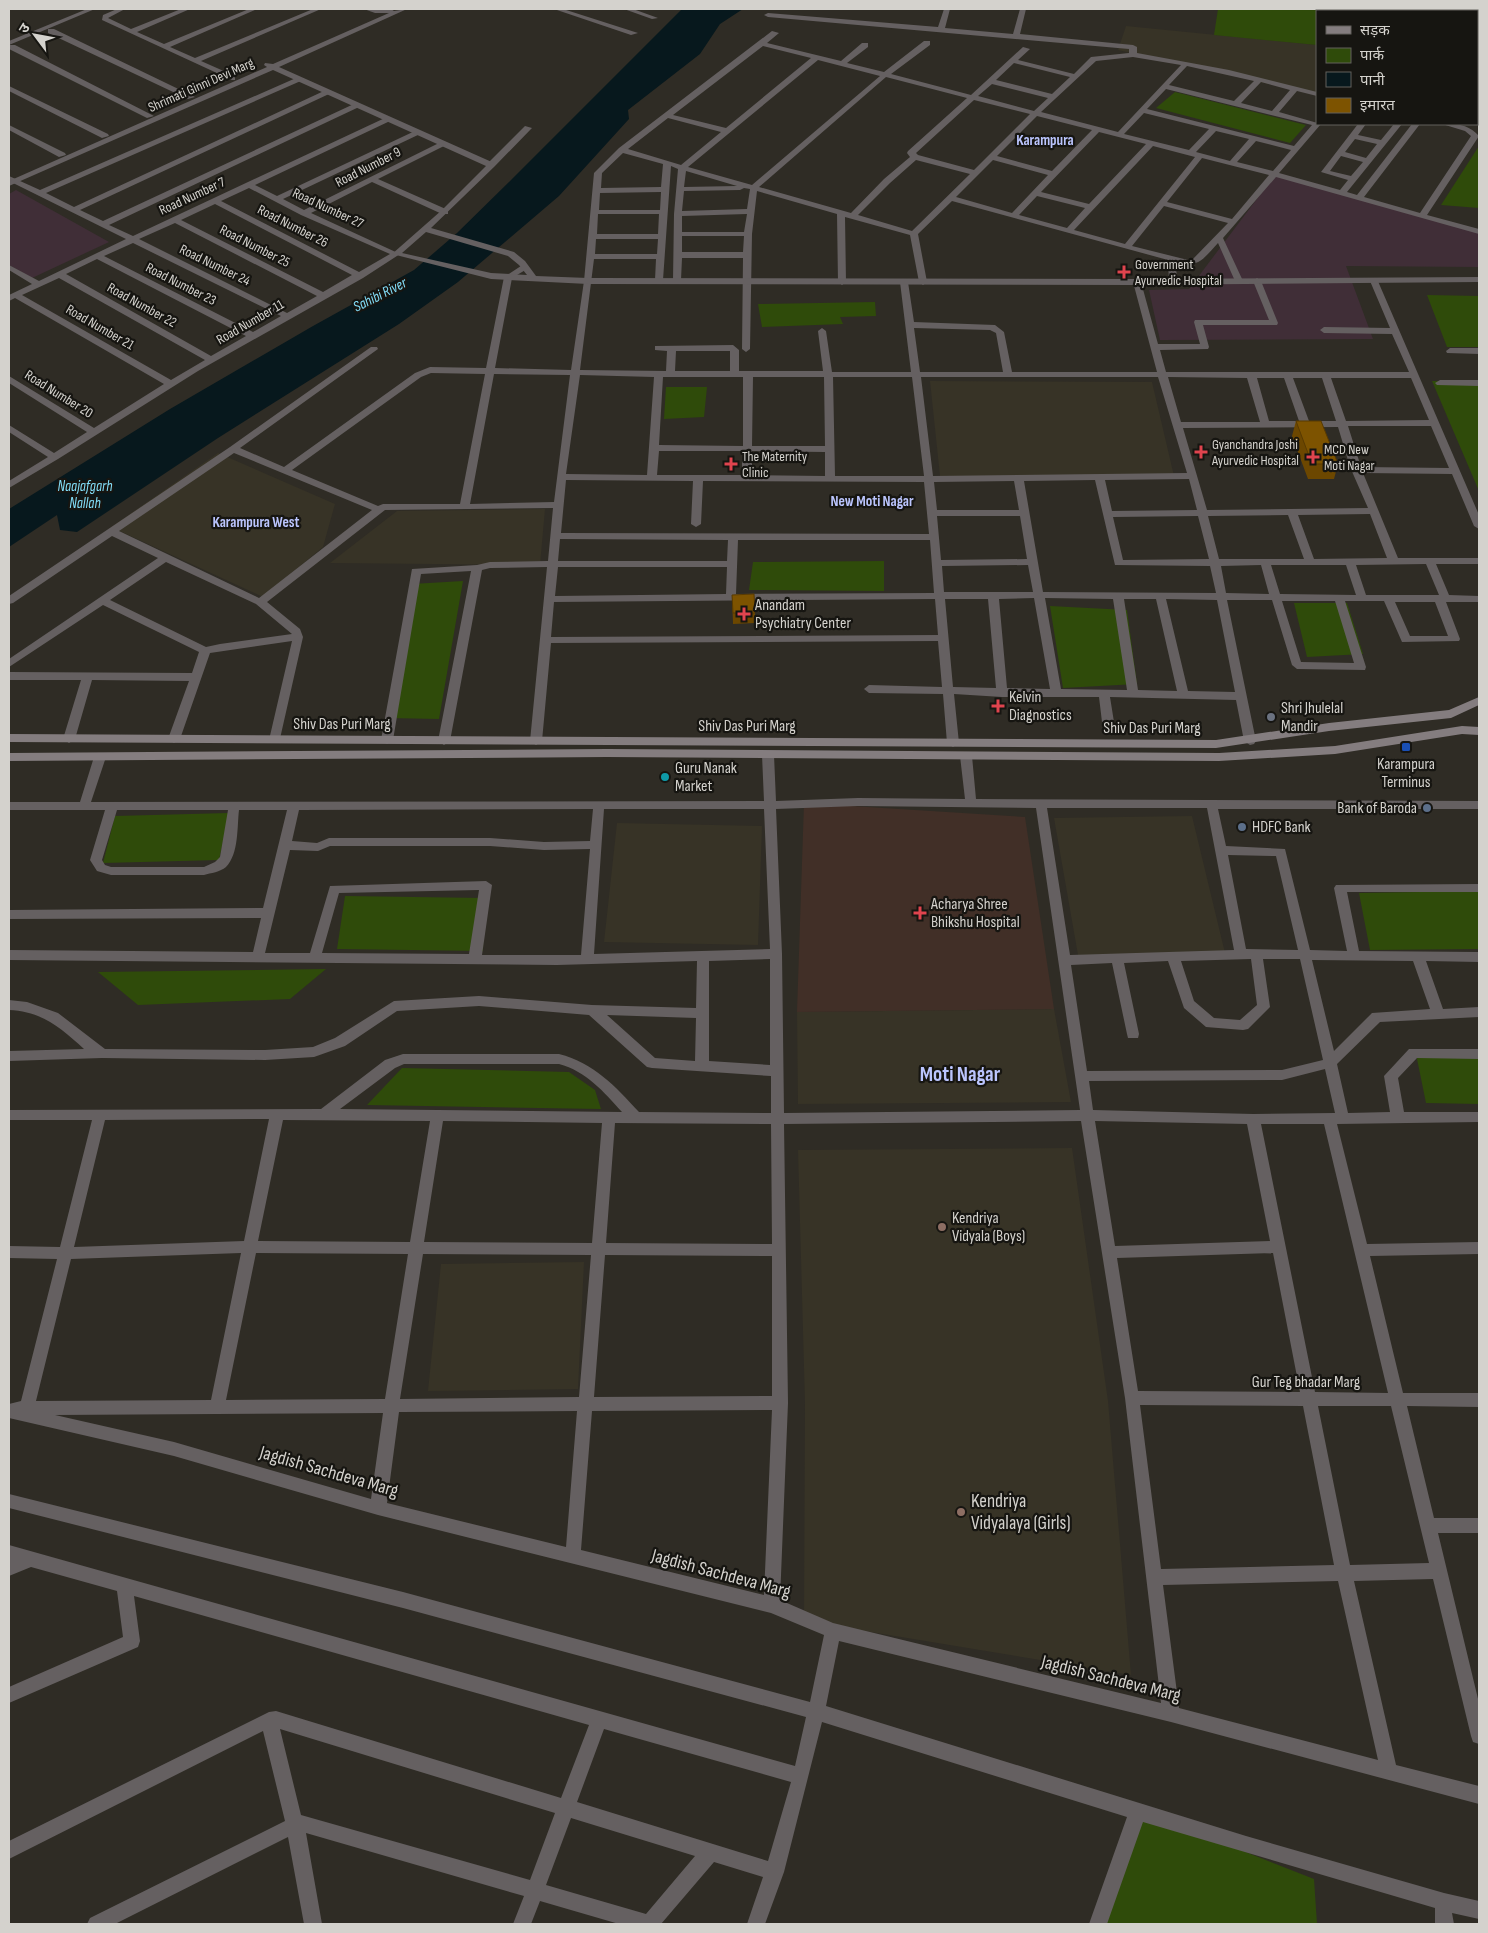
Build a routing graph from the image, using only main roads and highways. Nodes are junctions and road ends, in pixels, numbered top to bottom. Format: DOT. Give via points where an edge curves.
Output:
graph roads {
  1 [pos="1479,700"];
  2 [pos="1479,708"];
  3 [pos="1451,714"];
  4 [pos="1479,725"];
  5 [pos="1462,730"];
  6 [pos="1479,732"];
  7 [pos="9,738"];
  8 [pos="9,757"];
  1 -- 3 [label="main road, Shiv Das Puri Marg"];
  2 -- 3 [label="main road"];
  3 -- 7 [label="main road, Shiv Das Puri Marg" via="1216,744"];
  4 -- 5 [label="main road"];
  5 -- 6 [label="main road, Shiv Das Puri Marg"];
  5 -- 8 [label="main road, Shiv Das Puri Marg" via="1335,750 1219,757 597,753"];
}
